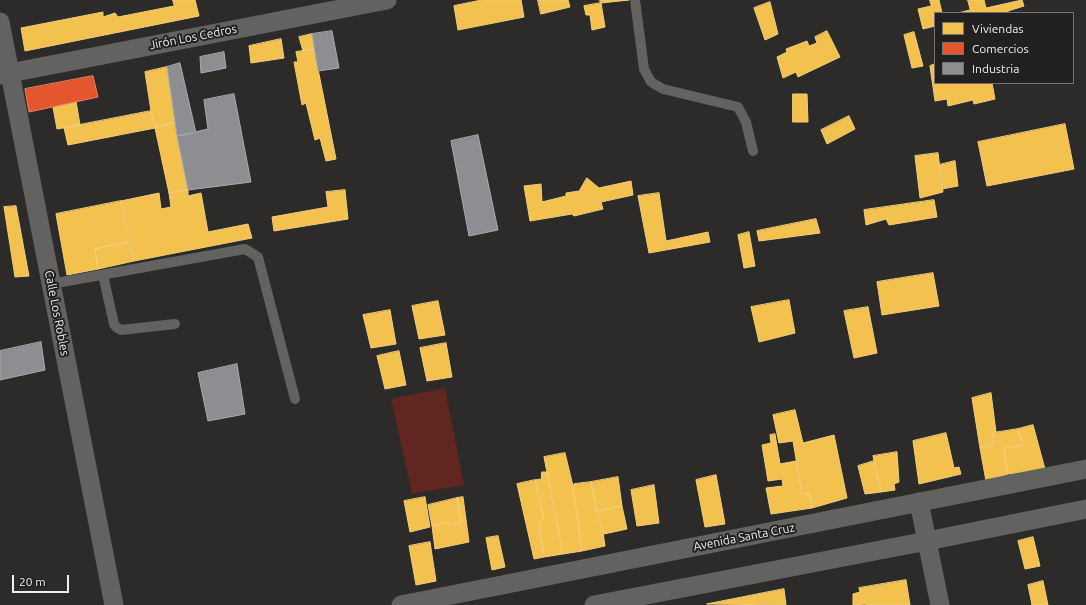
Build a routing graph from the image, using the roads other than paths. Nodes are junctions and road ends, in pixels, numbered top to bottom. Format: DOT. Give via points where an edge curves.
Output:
graph roads {
  1 [pos="635,0"];
  2 [pos="380,1"];
  3 [pos="0,22"];
  4 [pos="5,74"];
  5 [pos="753,151"];
  6 [pos="104,275"];
  7 [pos="51,284"];
  8 [pos="175,324"];
  9 [pos="295,399"];
  10 [pos="1086,469"];
  11 [pos="919,502"];
  12 [pos="1086,509"];
  13 [pos="927,541"];
  14 [pos="476,598"];
  15 [pos="114,605"];
  16 [pos="401,605"];
  17 [pos="594,605"];
  18 [pos="940,605"];
  1 -- 5 [label="lane" via="644,69 651,82 662,89 738,107 746,122"];
  2 -- 4 [label="street, Jirón Los Cedros"];
  3 -- 4 [label="street, Calle Los Robles"];
  4 -- 7 [label="street, Calle Los Robles"];
  6 -- 7 [label="lane"];
  6 -- 8 [label="lane" via="116,327 121,330"];
  6 -- 9 [label="lane" via="245,249 253,253 258,257"];
  7 -- 15 [label="street, Calle Los Robles"];
  10 -- 11 [label="street, Avenida Santa Cruz"];
  11 -- 13 [label="street"];
  11 -- 14 [label="street, Avenida Santa Cruz"];
  12 -- 13 [label="street"];
  13 -- 17 [label="street"];
  13 -- 18 [label="street"];
  14 -- 16 [label="street, Avenida Santa Cruz"];
}
